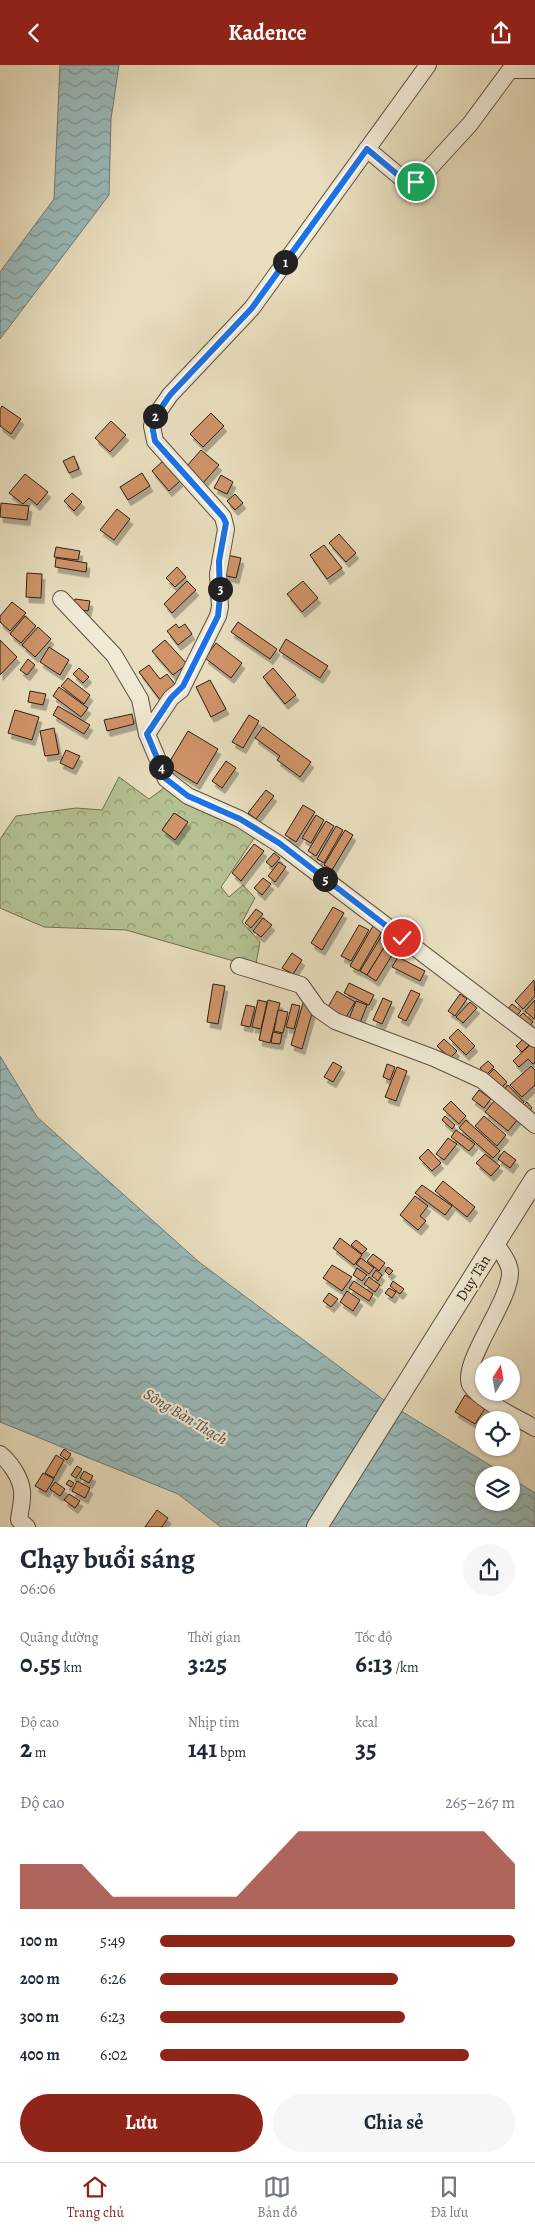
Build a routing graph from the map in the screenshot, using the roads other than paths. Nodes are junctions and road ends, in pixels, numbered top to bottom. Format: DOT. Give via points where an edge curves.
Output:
graph roads {
  1 [pos="428,65"];
  2 [pos="535,70"];
  3 [pos="367,149"];
  4 [pos="61,599"];
  5 [pos="147,734"];
  6 [pos="239,966"];
  7 [pos="535,1039"];
  8 [pos="535,1125"];
  9 [pos="535,1179"];
  10 [pos="495,1242"];
  11 [pos="535,1428"];
  12 [pos="0,1454"];
  13 [pos="27,1527"];
  14 [pos="318,1527"];
  1 -- 3 [label="street"];
  2 -- 3 [label="street" via="510,70 470,124 416,182 404,180"];
  3 -- 5 [label="street" via="252,308 170,395 154,418 155,441 223,517 226,529 219,561 218,616 183,686"];
  4 -- 5 [label="street" via="114,655 140,699"];
  5 -- 7 [label="street" via="166,779 188,796 240,819 279,843"];
  6 -- 8 [label="street" via="301,985 318,1009 335,1021 434,1058 482,1081"];
  9 -- 10 [label="street, Duy Tân"];
  10 -- 11 [label="street" via="509,1266 507,1291 468,1377 470,1385 480,1395"];
  10 -- 14 [label="street, Duy Tân"];
  12 -- 13 [label="street" via="15,1471 20,1484 19,1520"];
}
